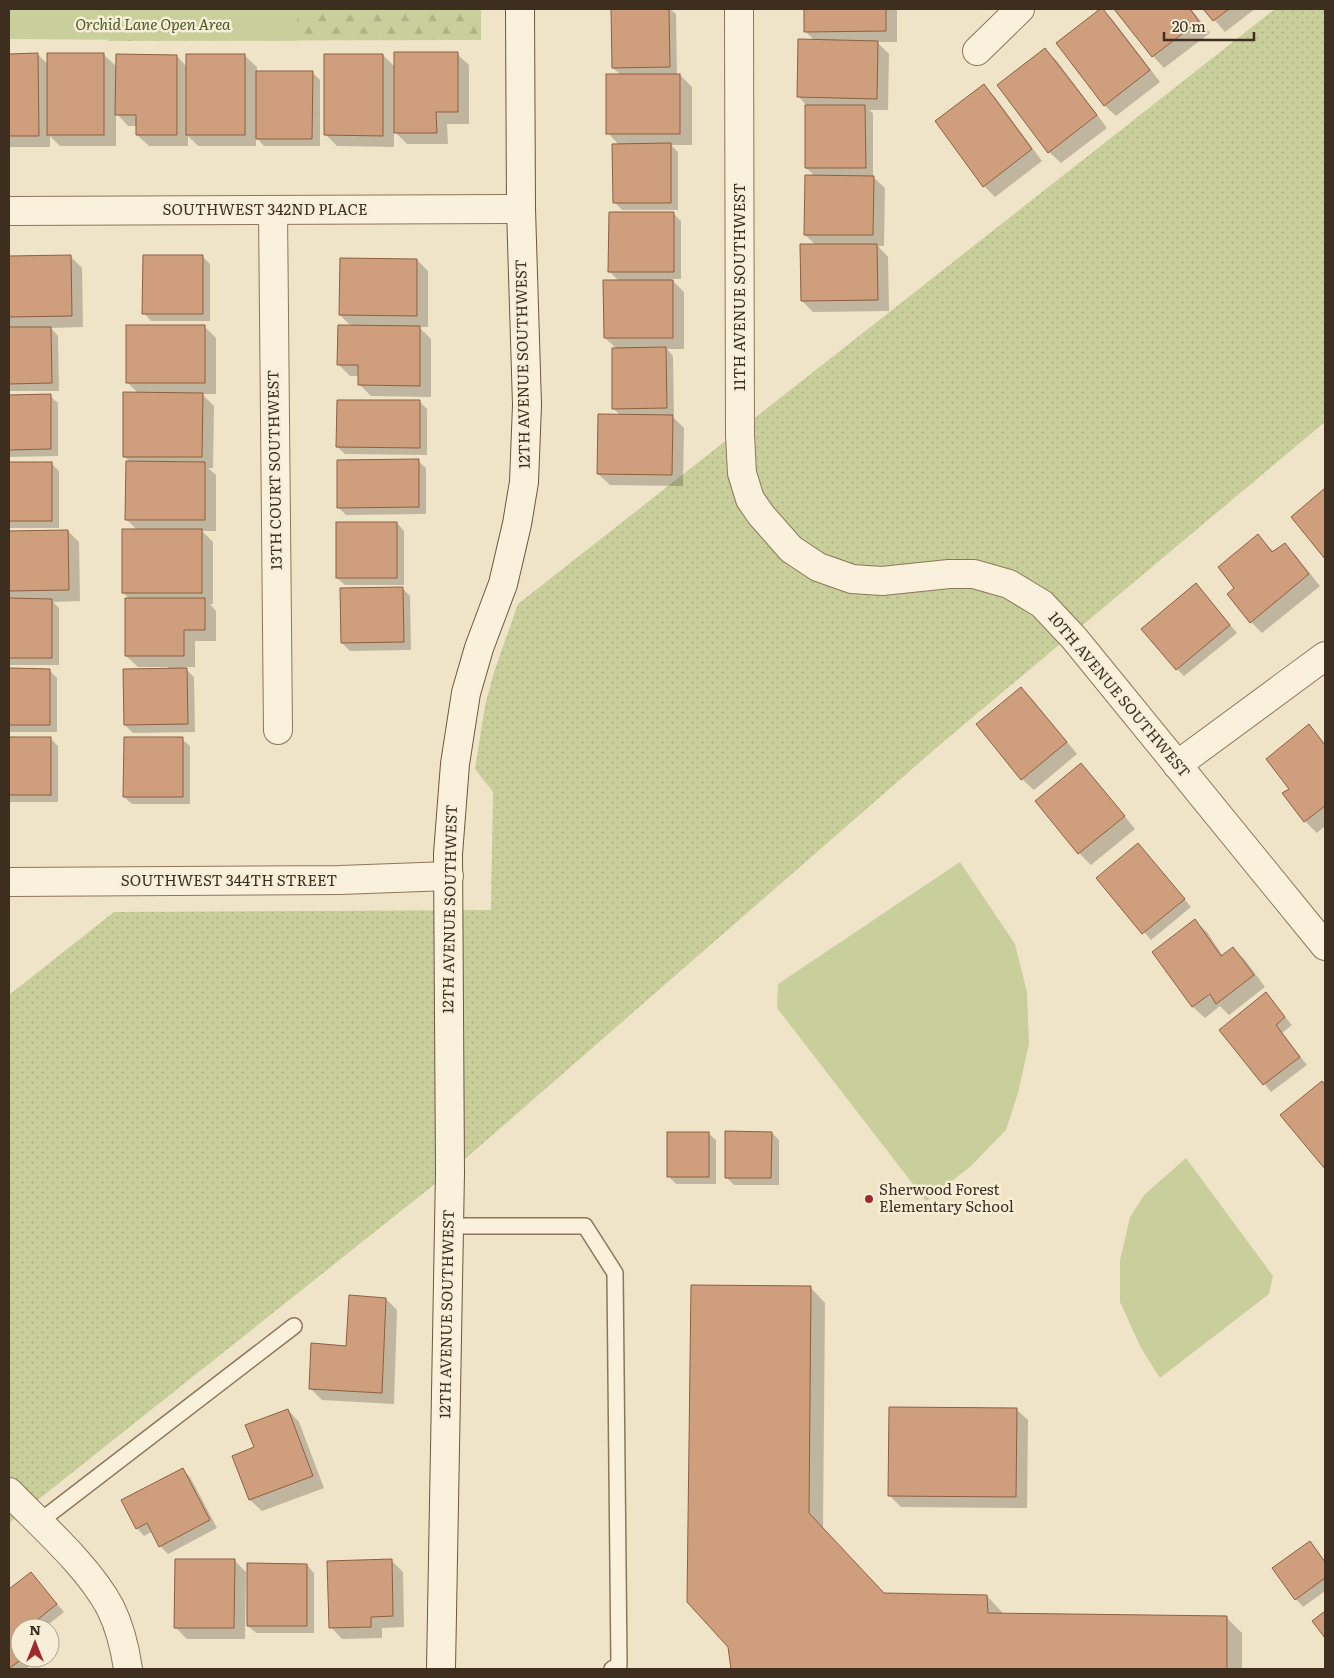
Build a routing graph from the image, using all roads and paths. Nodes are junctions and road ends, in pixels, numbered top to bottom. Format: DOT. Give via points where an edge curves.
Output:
graph roads {
  1 [pos="520,9"];
  2 [pos="739,9"];
  3 [pos="1020,9"];
  4 [pos="977,51"];
  5 [pos="521,209"];
  6 [pos="272,210"];
  7 [pos="9,211"];
  8 [pos="791,549"];
  9 [pos="1325,656"];
  10 [pos="278,730"];
  11 [pos="1177,765"];
  12 [pos="449,876"];
  13 [pos="9,882"];
  14 [pos="1325,946"];
  15 [pos="449,1226"];
  16 [pos="294,1326"];
  17 [pos="9,1492"];
  18 [pos="39,1522"];
  19 [pos="128,1669"];
  20 [pos="441,1669"];
  21 [pos="612,1669"];
  1 -- 5 [label="street, 12TH AVENUE SOUTHWEST"];
  2 -- 8 [label="street, 11TH AVENUE SOUTHWEST" via="742,473 750,499"];
  3 -- 4 [label="street"];
  5 -- 6 [label="street, SOUTHWEST 342ND PLACE"];
  5 -- 12 [label="street, 12TH AVENUE SOUTHWEST" via="526,405 524,482 503,584 466,693 450,804"];
  6 -- 7 [label="street, SOUTHWEST 342ND PLACE"];
  6 -- 10 [label="street, 13TH COURT SOUTHWEST"];
  8 -- 11 [label="street, 10TH AVENUE SOUTHWEST" via="818,567 852,579 882,581 974,574 1009,584 1042,604 1074,638"];
  9 -- 11 [label="street"];
  11 -- 14 [label="street, 10TH AVENUE SOUTHWEST"];
  12 -- 13 [label="street, SOUTHWEST 344TH STREET" via="340,880"];
  12 -- 15 [label="street, 12TH AVENUE SOUTHWEST"];
  15 -- 20 [label="street, 12TH AVENUE SOUTHWEST"];
  15 -- 21 [label="lane" via="585,1226 615,1273 619,1665"];
  16 -- 18 [label="lane"];
  17 -- 18 [label="street"];
  18 -- 19 [label="street" via="97,1587 110,1607 120,1630"];
}
